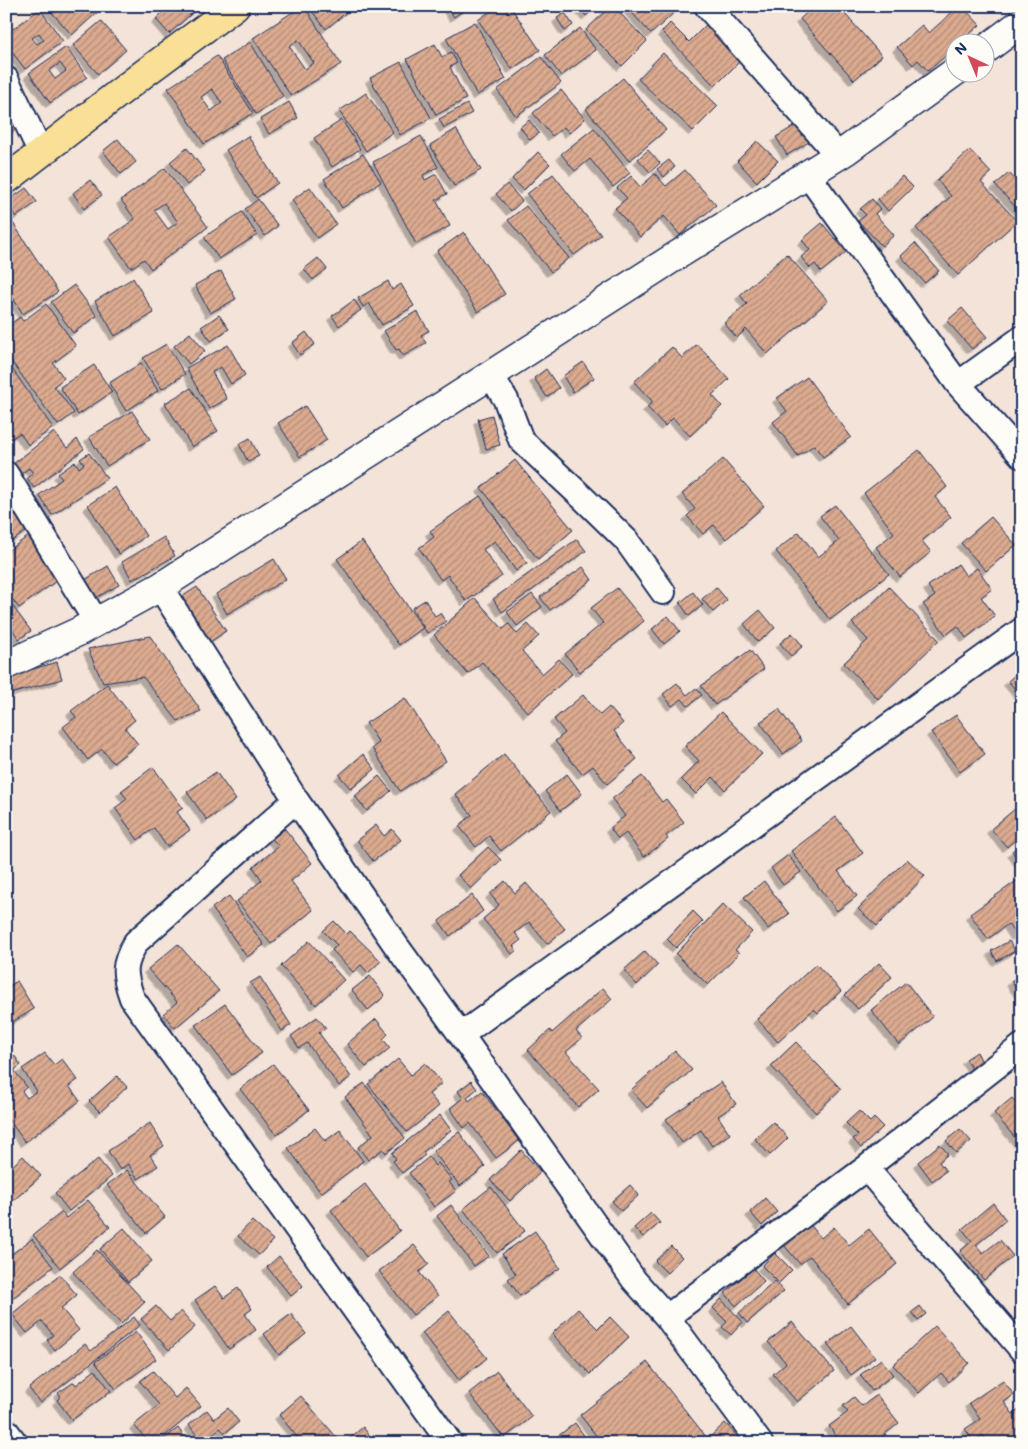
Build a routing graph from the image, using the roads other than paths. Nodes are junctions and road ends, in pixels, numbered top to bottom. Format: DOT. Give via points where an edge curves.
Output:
graph roads {
  1 [pos="235,6"];
  2 [pos="707,6"];
  3 [pos="1022,22"];
  4 [pos="996,42"];
  5 [pos="946,78"];
  6 [pos="6,79"];
  7 [pos="41,153"];
  8 [pos="838,155"];
  9 [pos="808,175"];
  10 [pos="6,180"];
  11 [pos="1022,338"];
  12 [pos="491,375"];
  13 [pos="958,384"];
  14 [pos="1022,456"];
  15 [pos="6,474"];
  16 [pos="160,587"];
  17 [pos="662,592"];
  18 [pos="97,623"];
  19 [pos="1022,630"];
  20 [pos="6,665"];
  21 [pos="296,800"];
  22 [pos="461,1034"];
  23 [pos="1022,1046"];
  24 [pos="866,1168"];
  25 [pos="667,1317"];
  26 [pos="1022,1350"];
  27 [pos="6,1431"];
  28 [pos="15,1443"];
  29 [pos="450,1443"];
  30 [pos="760,1443"];
  1 -- 7 [label="main road"];
  2 -- 8 [label="street"];
  3 -- 4 [label="street"];
  5 -- 8 [label="street"];
  6 -- 7 [label="street"];
  7 -- 10 [label="main road"];
  8 -- 9 [label="street"];
  9 -- 12 [label="street"];
  9 -- 13 [label="street"];
  11 -- 13 [label="street"];
  12 -- 16 [label="street"];
  12 -- 17 [label="street" via="506,400 521,440 626,540"];
  13 -- 14 [label="street"];
  15 -- 18 [label="street"];
  16 -- 18 [label="street"];
  16 -- 21 [label="street"];
  18 -- 20 [label="street"];
  19 -- 22 [label="street"];
  21 -- 22 [label="street"];
  21 -- 29 [label="street" via="136,942 127,958 125,979 132,998"];
  22 -- 25 [label="street" via="634,1280"];
  23 -- 24 [label="street"];
  24 -- 25 [label="street"];
  24 -- 26 [label="street"];
  25 -- 30 [label="street"];
  27 -- 28 [label="street"];
}
